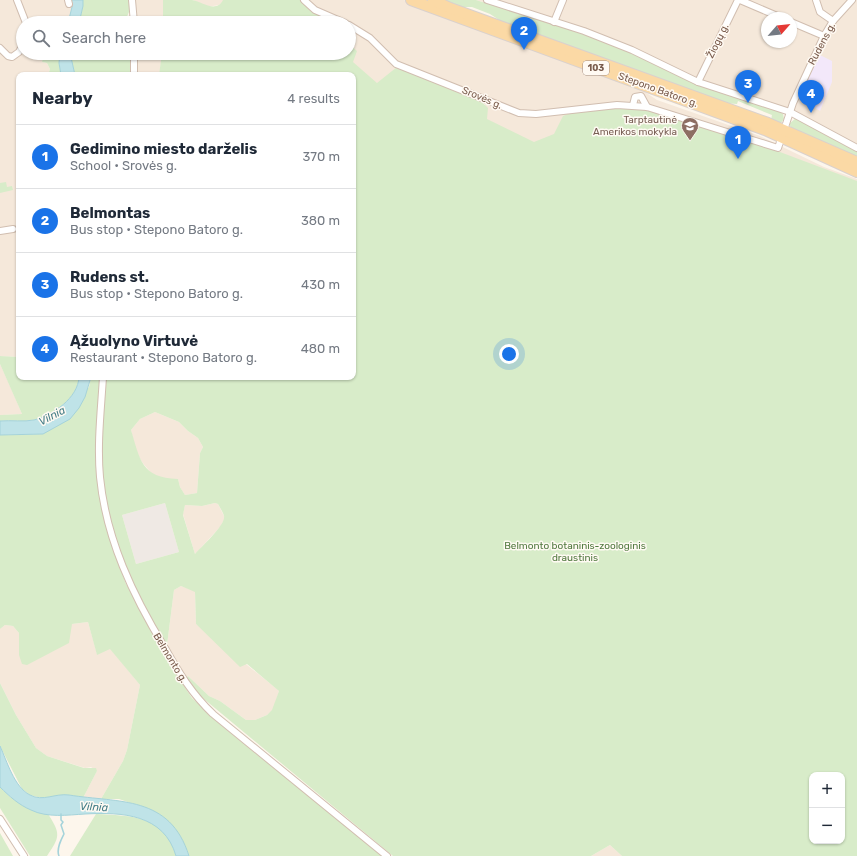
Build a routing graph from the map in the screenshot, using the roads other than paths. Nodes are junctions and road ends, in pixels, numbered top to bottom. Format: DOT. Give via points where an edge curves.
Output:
graph roads {
  1 [pos="17,0"];
  2 [pos="132,0"];
  3 [pos="304,0"];
  4 [pos="411,0"];
  5 [pos="433,0"];
  6 [pos="487,0"];
  7 [pos="563,0"];
  8 [pos="739,0"];
  9 [pos="816,0"];
  10 [pos="852,0"];
  11 [pos="768,12"];
  12 [pos="23,16"];
  13 [pos="133,16"];
  14 [pos="328,16"];
  15 [pos="833,21"];
  16 [pos="554,22"];
  17 [pos="797,25"];
  18 [pos="356,29"];
  19 [pos="824,36"];
  20 [pos="0,48"];
  21 [pos="16,54"];
  22 [pos="134,60"];
  23 [pos="134,72"];
  24 [pos="698,82"];
  25 [pos="633,105"];
  26 [pos="647,107"];
  27 [pos="790,112"];
  28 [pos="782,133"];
  29 [pos="857,148"];
  30 [pos="857,162"];
  31 [pos="857,172"];
  32 [pos="13,229"];
  33 [pos="0,231"];
  34 [pos="103,380"];
  35 [pos="0,819"];
  36 [pos="24,856"];
  37 [pos="387,856"];
  1 -- 12 [label="street"];
  2 -- 13 [label="street"];
  3 -- 14 [label="street"];
  4 -- 28 [label="main road, Stepono Batoro g. / 103"];
  5 -- 28 [label="main road, Stepono Batoro g. / 103" via="688,93"];
  6 -- 16 [label="street, Stepono Batoro g."];
  7 -- 16 [label="street"];
  8 -- 11 [label="street, Žiogų g."];
  8 -- 24 [label="street, Žiogų g."];
  9 -- 15 [label="street" via="820,12"];
  10 -- 15 [label="street, Rudens g."];
  15 -- 19 [label="street, Rudens g."];
  16 -- 24 [label="street, Stepono Batoro g." via="632,50"];
  17 -- 19 [label="street"];
  18 -- 25 [label="street, Srovės g." via="370,38 396,64 519,113 536,114"];
  19 -- 27 [label="street, Rudens g."];
  20 -- 21 [label="street" via="8,56"];
  22 -- 23 [label="street"];
  24 -- 27 [label="street, Stepono Batoro g."];
  25 -- 26 [label="street, Srovės g."];
  25 -- 26 [label="street, Srovės g." via="635,98 641,96"];
  26 -- 28 [label="street, Srovės g." via="774,148 778,148"];
  27 -- 28 [label="street, Rudens g."];
  27 -- 29 [label="street, Stepono Batoro g."];
  28 -- 30 [label="main road, Stepono Batoro g. / 103"];
  28 -- 31 [label="main road, Stepono Batoro g. / 103"];
  32 -- 33 [label="street"];
  34 -- 37 [label="street, Belmonto g." via="99,466 104,503 114,545 147,620 180,675 213,714"];
  35 -- 36 [label="street"];
}
